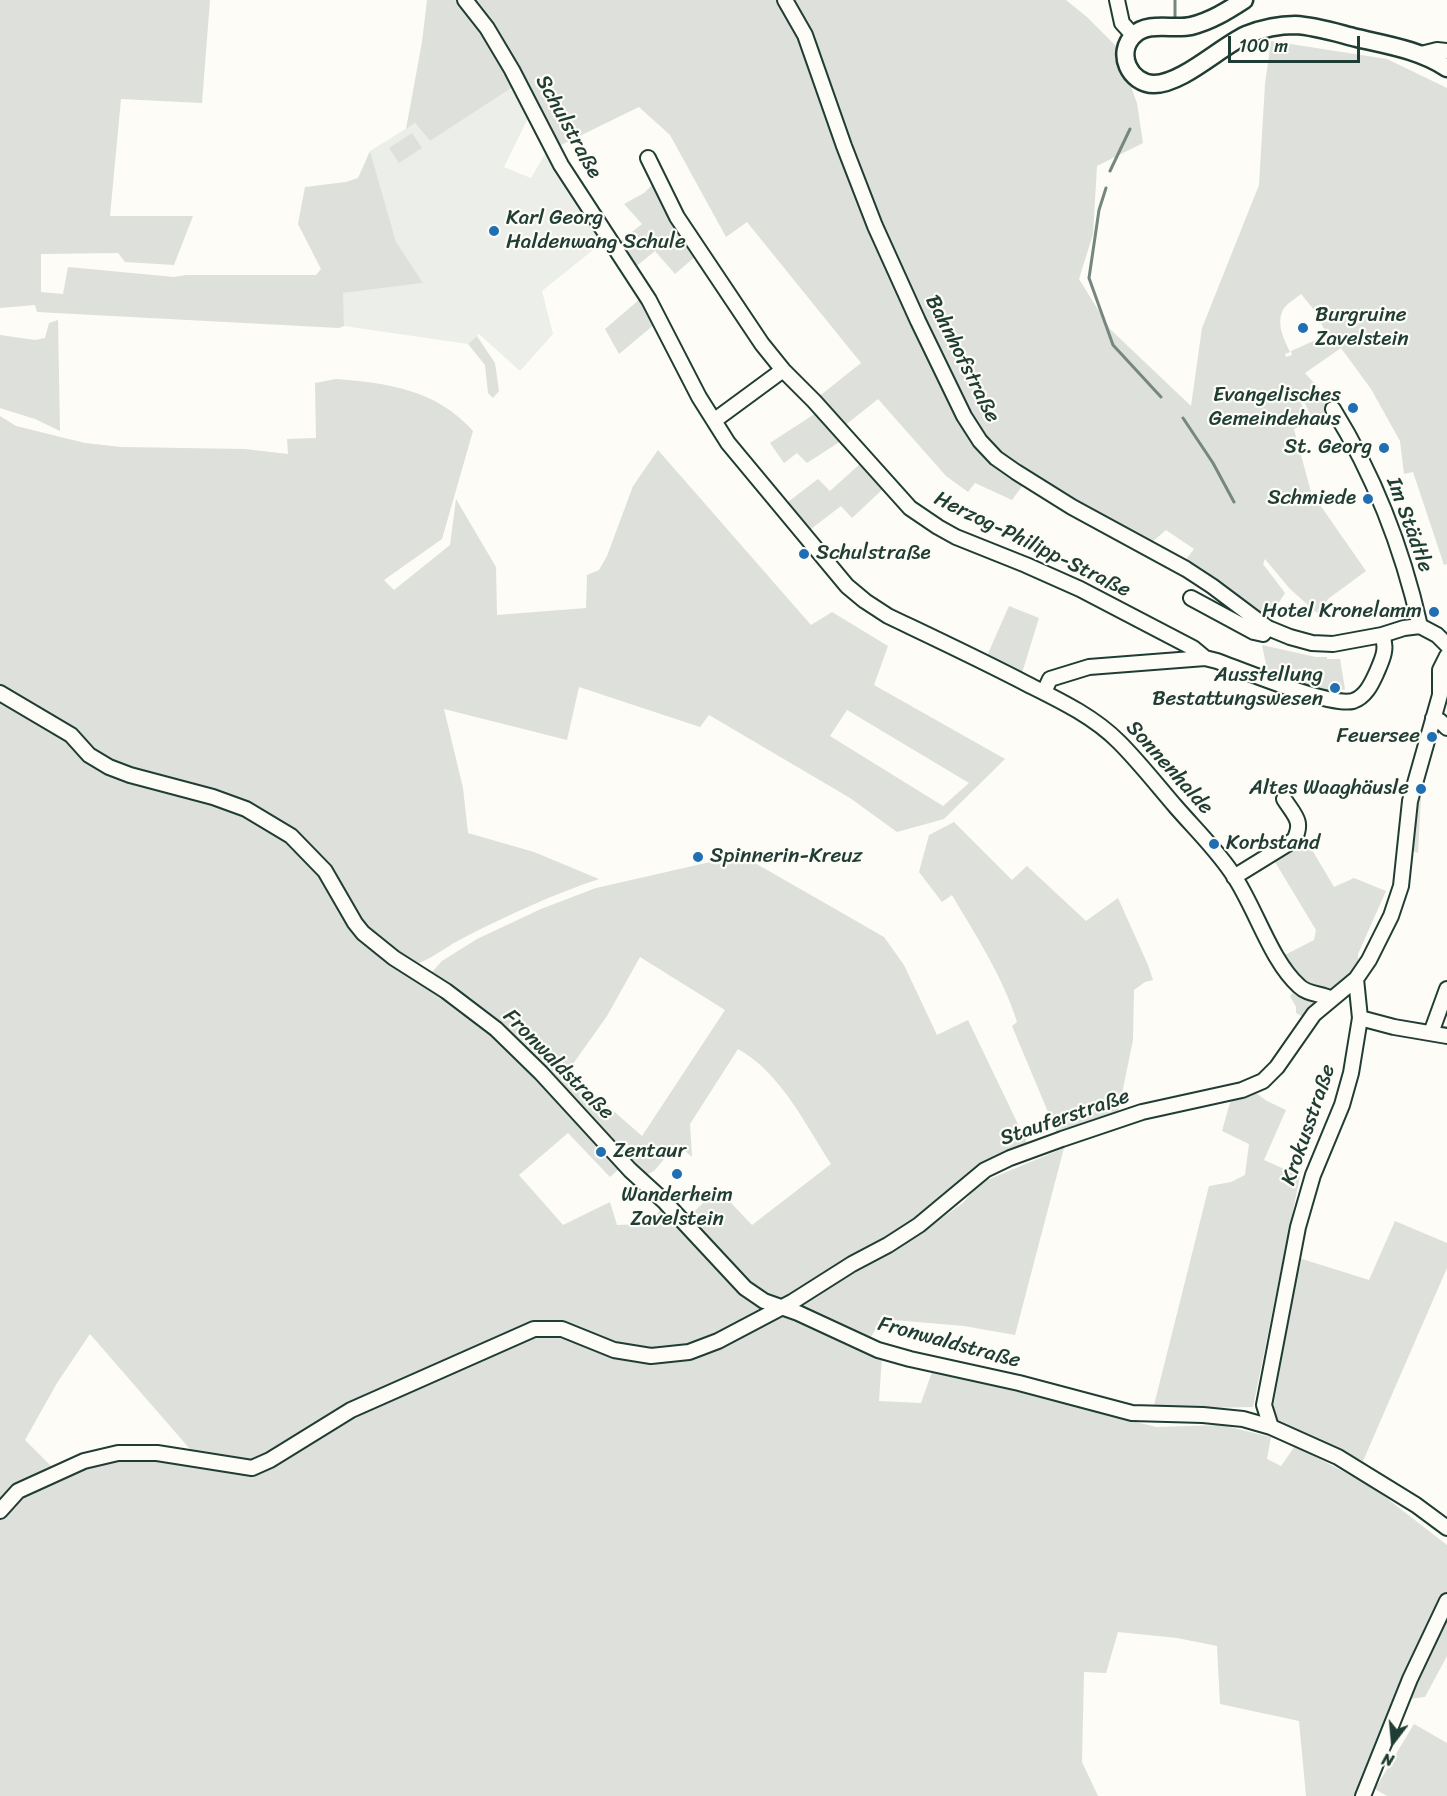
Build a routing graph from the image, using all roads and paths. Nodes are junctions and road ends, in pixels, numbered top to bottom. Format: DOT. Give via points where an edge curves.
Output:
graph roads {
  1 [pos="465,0"];
  2 [pos="785,0"];
  3 [pos="1117,0"];
  4 [pos="1244,0"];
  5 [pos="1133,35"];
  6 [pos="1447,51"];
  7 [pos="1421,54"];
  8 [pos="1447,68"];
  9 [pos="648,158"];
  10 [pos="783,370"];
  11 [pos="1333,409"];
  12 [pos="715,420"];
  13 [pos="1191,598"];
  14 [pos="1420,626"];
  15 [pos="1268,628"];
  16 [pos="1382,635"];
  17 [pos="1447,645"];
  18 [pos="1447,656"];
  19 [pos="1205,658"];
  20 [pos="1044,692"];
  21 [pos="0,693"];
  22 [pos="1434,718"];
  23 [pos="1447,728"];
  24 [pos="1284,799"];
  25 [pos="1234,877"];
  26 [pos="1356,980"];
  27 [pos="1447,989"];
  28 [pos="1332,999"];
  29 [pos="1360,1018"];
  30 [pos="1431,1033"];
  31 [pos="1447,1036"];
  32 [pos="782,1308"];
  33 [pos="1264,1405"];
  34 [pos="1243,1419"];
  35 [pos="1270,1427"];
  36 [pos="0,1511"];
  37 [pos="1447,1528"];
  38 [pos="1447,1601"];
  39 [pos="1363,1796"];
  1 -- 12 [label="street, Schulstraße" via="512,69 561,165 649,300"];
  2 -- 15 [label="street, Bahnhofstraße" via="805,35 880,237 959,406 980,441 1016,472 1186,569"];
  3 -- 5 [label="street" via="1122,23"];
  4 -- 5 [label="main road" via="1204,22 1157,27"];
  5 -- 7 [label="main road" via="1125,51 1125,63 1137,79 1152,84 1171,80 1246,35 1274,27 1317,28"];
  6 -- 7 [label="street"];
  7 -- 8 [label="main road"];
  9 -- 10 [label="street, Herzog-Philipp-Straße" via="677,217"];
  10 -- 12 [label="street"];
  10 -- 19 [label="street, Herzog-Philipp-Straße" via="910,508 956,537 1080,589"];
  11 -- 14 [label="street, Im Städtle" via="1379,500"];
  12 -- 20 [label="street, Schulstraße" via="728,443 847,586 865,601"];
  13 -- 15 [label="street" via="1254,632 1263,634"];
  14 -- 16 [label="street, Bahnhofstraße"];
  14 -- 17 [label="street"];
  15 -- 16 [label="street, Bahnhofstraße" via="1312,643 1330,644"];
  16 -- 19 [label="street" via="1386,643 1372,683 1362,697 1346,702 1297,691"];
  18 -- 22 [label="street" via="1440,670 1440,695"];
  19 -- 20 [label="street" via="1089,667 1050,679"];
  20 -- 25 [label="street, Sonnenhalde" via="1082,713 1120,742"];
  21 -- 32 [label="street, Fronwaldstraße" via="71,735 89,755 109,768 246,809 291,836 325,871 363,933 496,1029 745,1287"];
  22 -- 23 [label="street"];
  22 -- 26 [label="street" via="1410,801 1401,886 1391,916"];
  24 -- 25 [label="street" via="1299,822 1294,840"];
  25 -- 28 [label="street, Sonnenhalde" via="1290,977 1303,990"];
  26 -- 28 [label="street, Stauferstraße"];
  26 -- 29 [label="street, Krokusstraße"];
  27 -- 30 [label="street"];
  28 -- 32 [label="street, Stauferstraße" via="1314,1014 1263,1081 1242,1090 1142,1112 1010,1158 985,1170 919,1225"];
  29 -- 30 [label="street"];
  29 -- 33 [label="street, Krokusstraße" via="1342,1105 1313,1175 1298,1227"];
  30 -- 31 [label="street"];
  32 -- 34 [label="street, Fronwaldstraße" via="878,1350 1132,1413"];
  32 -- 36 [label="street, Stauferstraße" via="718,1341 676,1354 651,1356 614,1350 562,1329 534,1329 351,1410 252,1468 157,1453 118,1453 84,1461 18,1491"];
  33 -- 34 [label="street"];
  33 -- 35 [label="street, Krokusstraße"];
  34 -- 35 [label="street, Fronwaldstraße"];
  35 -- 37 [label="street, Fronwaldstraße" via="1338,1456"];
  38 -- 39 [label="street" via="1410,1679"];
}
